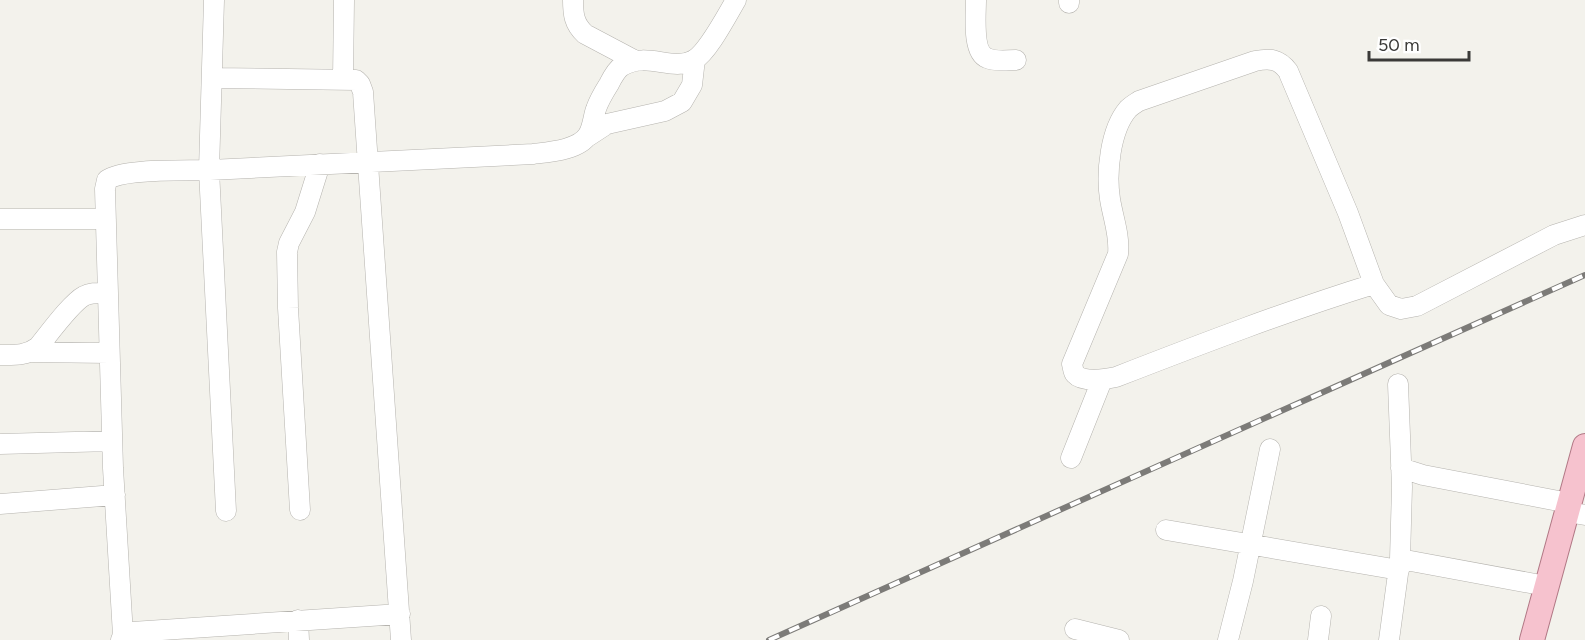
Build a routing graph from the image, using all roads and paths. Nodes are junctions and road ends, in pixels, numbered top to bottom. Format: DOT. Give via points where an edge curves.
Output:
graph roads {
  1 [pos="214,0"];
  2 [pos="344,0"];
  3 [pos="573,0"];
  4 [pos="736,0"];
  5 [pos="976,0"];
  6 [pos="695,59"];
  7 [pos="1016,60"];
  8 [pos="636,61"];
  9 [pos="212,78"];
  10 [pos="343,80"];
  11 [pos="587,137"];
  12 [pos="368,161"];
  13 [pos="320,164"];
  14 [pos="209,170"];
  15 [pos="0,219"];
  16 [pos="105,219"];
  17 [pos="1585,225"];
  18 [pos="1374,284"];
  19 [pos="108,293"];
  20 [pos="32,352"];
  21 [pos="109,353"];
  22 [pos="0,356"];
  23 [pos="1102,380"];
  24 [pos="1398,384"];
  25 [pos="112,441"];
  26 [pos="0,444"];
  27 [pos="1585,446"];
  28 [pos="1270,449"];
  29 [pos="1071,459"];
  30 [pos="1401,468"];
  31 [pos="115,495"];
  32 [pos="0,504"];
  33 [pos="300,510"];
  34 [pos="1574,510"];
  35 [pos="226,511"];
  36 [pos="1166,530"];
  37 [pos="1251,545"];
  38 [pos="1400,564"];
  39 [pos="1546,586"];
  40 [pos="400,614"];
  41 [pos="1322,616"];
  42 [pos="298,620"];
  43 [pos="1075,629"];
  44 [pos="122,637"];
  45 [pos="299,640"];
  46 [pos="401,640"];
  47 [pos="1119,640"];
  48 [pos="1228,640"];
  49 [pos="1318,640"];
  50 [pos="1389,640"];
  51 [pos="1532,640"];
  1 -- 9 [label="street"];
  2 -- 10 [label="street"];
  3 -- 8 [label="street" via="578,28"];
  4 -- 6 [label="street"];
  5 -- 7 [label="street" via="979,52 984,58"];
  6 -- 8 [label="street" via="673,64"];
  6 -- 11 [label="street" via="692,85 682,102 665,111 607,124"];
  8 -- 11 [label="street" via="621,67 614,76 596,108"];
  9 -- 10 [label="street"];
  9 -- 14 [label="street"];
  10 -- 12 [label="street" via="356,80 363,92"];
  11 -- 12 [label="street" via="575,146 533,154"];
  12 -- 13 [label="street"];
  12 -- 40 [label="street"];
  13 -- 14 [label="street"];
  13 -- 33 [label="street" via="287,252"];
  14 -- 16 [label="street" via="113,175 106,180"];
  14 -- 35 [label="street"];
  15 -- 16 [label="street"];
  16 -- 19 [label="street"];
  17 -- 18 [label="street" via="1554,235 1417,306 1401,309 1389,305"];
  18 -- 23 [label="street"];
  18 -- 23 [label="street" via="1348,213 1283,64 1266,58 1139,101 1120,122 1112,143 1108,177 1118,254 1072,364 1077,376"];
  19 -- 20 [label="street" via="83,296"];
  19 -- 21 [label="street"];
  20 -- 21 [label="street"];
  20 -- 22 [label="street"];
  21 -- 25 [label="street"];
  23 -- 29 [label="street"];
  24 -- 30 [label="street"];
  25 -- 26 [label="street"];
  25 -- 31 [label="street"];
  27 -- 34 [label="main road"];
  28 -- 37 [label="street"];
  30 -- 34 [label="street"];
  30 -- 38 [label="street"];
  31 -- 32 [label="street"];
  31 -- 44 [label="street"];
  34 -- 39 [label="main road"];
  36 -- 37 [label="street"];
  37 -- 38 [label="street"];
  37 -- 48 [label="street"];
  38 -- 39 [label="street"];
  38 -- 50 [label="street"];
  39 -- 51 [label="main road"];
  40 -- 42 [label="street"];
  40 -- 46 [label="street"];
  41 -- 49 [label="street"];
  42 -- 44 [label="street" via="132,632"];
  42 -- 45 [label="street"];
  43 -- 47 [label="street"];
}
